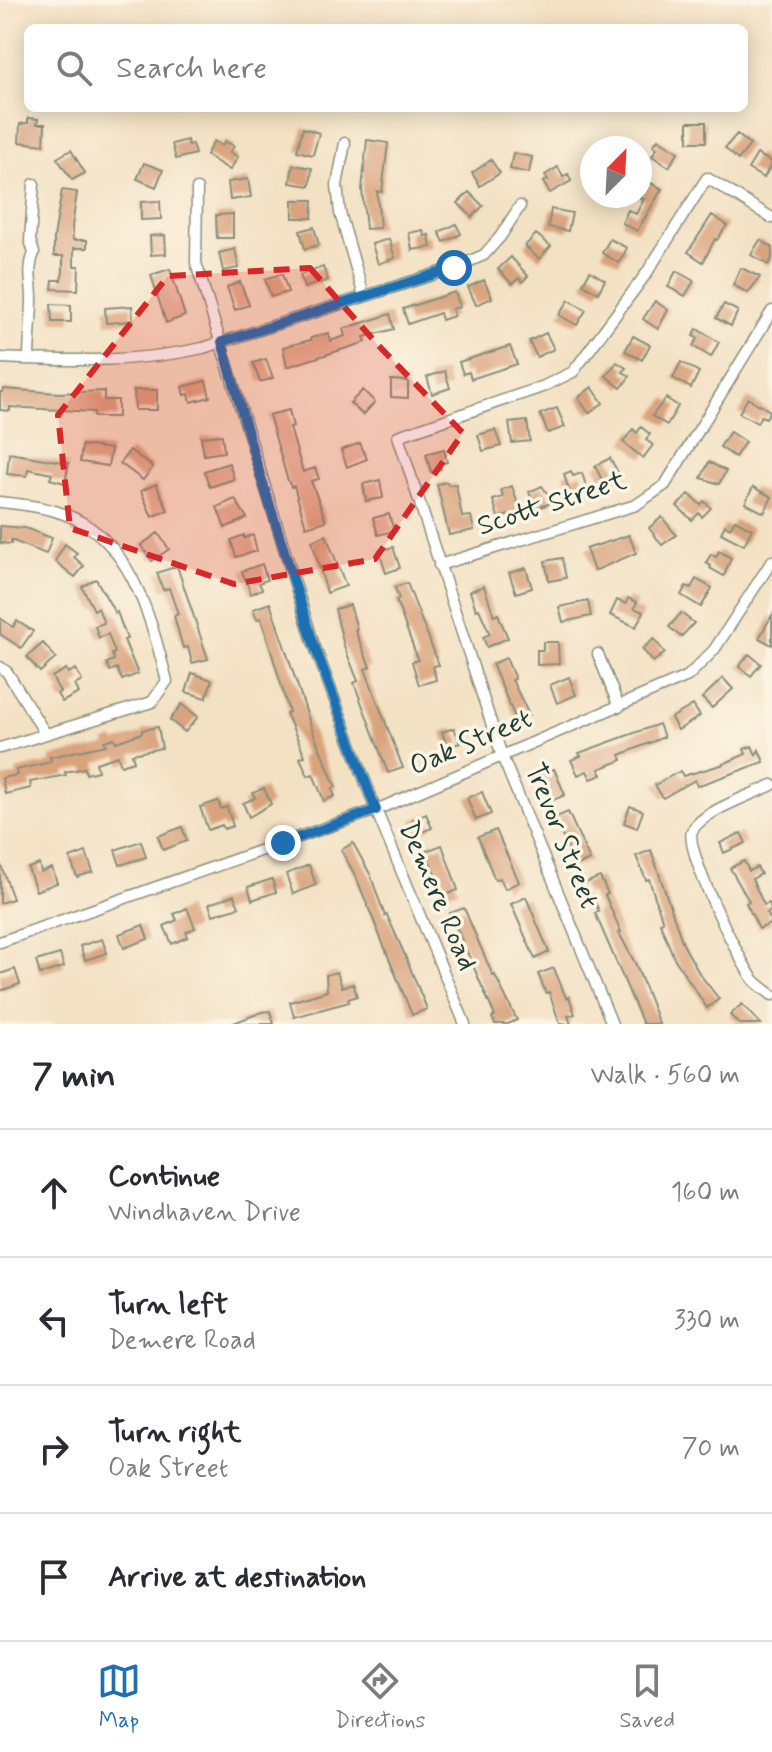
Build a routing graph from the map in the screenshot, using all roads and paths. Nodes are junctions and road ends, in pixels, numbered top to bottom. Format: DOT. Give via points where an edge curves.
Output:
graph roads {
  1 [pos="345,143"];
  2 [pos="34,184"];
  3 [pos="197,189"];
  4 [pos="520,206"];
  5 [pos="772,218"];
  6 [pos="364,296"];
  7 [pos="772,311"];
  8 [pos="222,342"];
  9 [pos="0,358"];
  10 [pos="29,359"];
  11 [pos="0,502"];
  12 [pos="772,561"];
  13 [pos="439,565"];
  14 [pos="598,654"];
  15 [pos="0,667"];
  16 [pos="619,707"];
  17 [pos="45,733"];
  18 [pos="0,748"];
  19 [pos="502,756"];
  20 [pos="772,785"];
  21 [pos="376,810"];
  22 [pos="0,942"];
  23 [pos="772,995"];
  24 [pos="465,1024"];
  25 [pos="612,1024"];
  1 -- 6 [label="street" via="337,185 340,213"];
  2 -- 10 [label="street"];
  3 -- 8 [label="street, Demere Road" via="196,263"];
  4 -- 6 [label="street" via="484,255"];
  5 -- 13 [label="street, Trevor Street" via="707,178 646,274 573,372 398,436"];
  6 -- 8 [label="street"];
  7 -- 13 [label="street, Scott Street" via="665,485 636,505"];
  8 -- 10 [label="street" via="124,360"];
  8 -- 21 [label="street, Demere Road" via="313,642"];
  9 -- 10 [label="street"];
  11 -- 17 [label="street" via="47,509 84,523 117,552 139,595 167,681 152,702"];
  12 -- 16 [label="street, Oak Street" via="714,650 688,676"];
  13 -- 19 [label="street, Trevor Street"];
  14 -- 16 [label="street"];
  15 -- 17 [label="street"];
  16 -- 19 [label="street, Oak Street"];
  17 -- 18 [label="street"];
  19 -- 21 [label="street, Oak Street"];
  19 -- 25 [label="street, Trevor Street"];
  20 -- 23 [label="street" via="705,817 692,831 690,843 701,878 754,980"];
  21 -- 22 [label="street, Oak Street"];
  21 -- 24 [label="street, Demere Road"];
}
